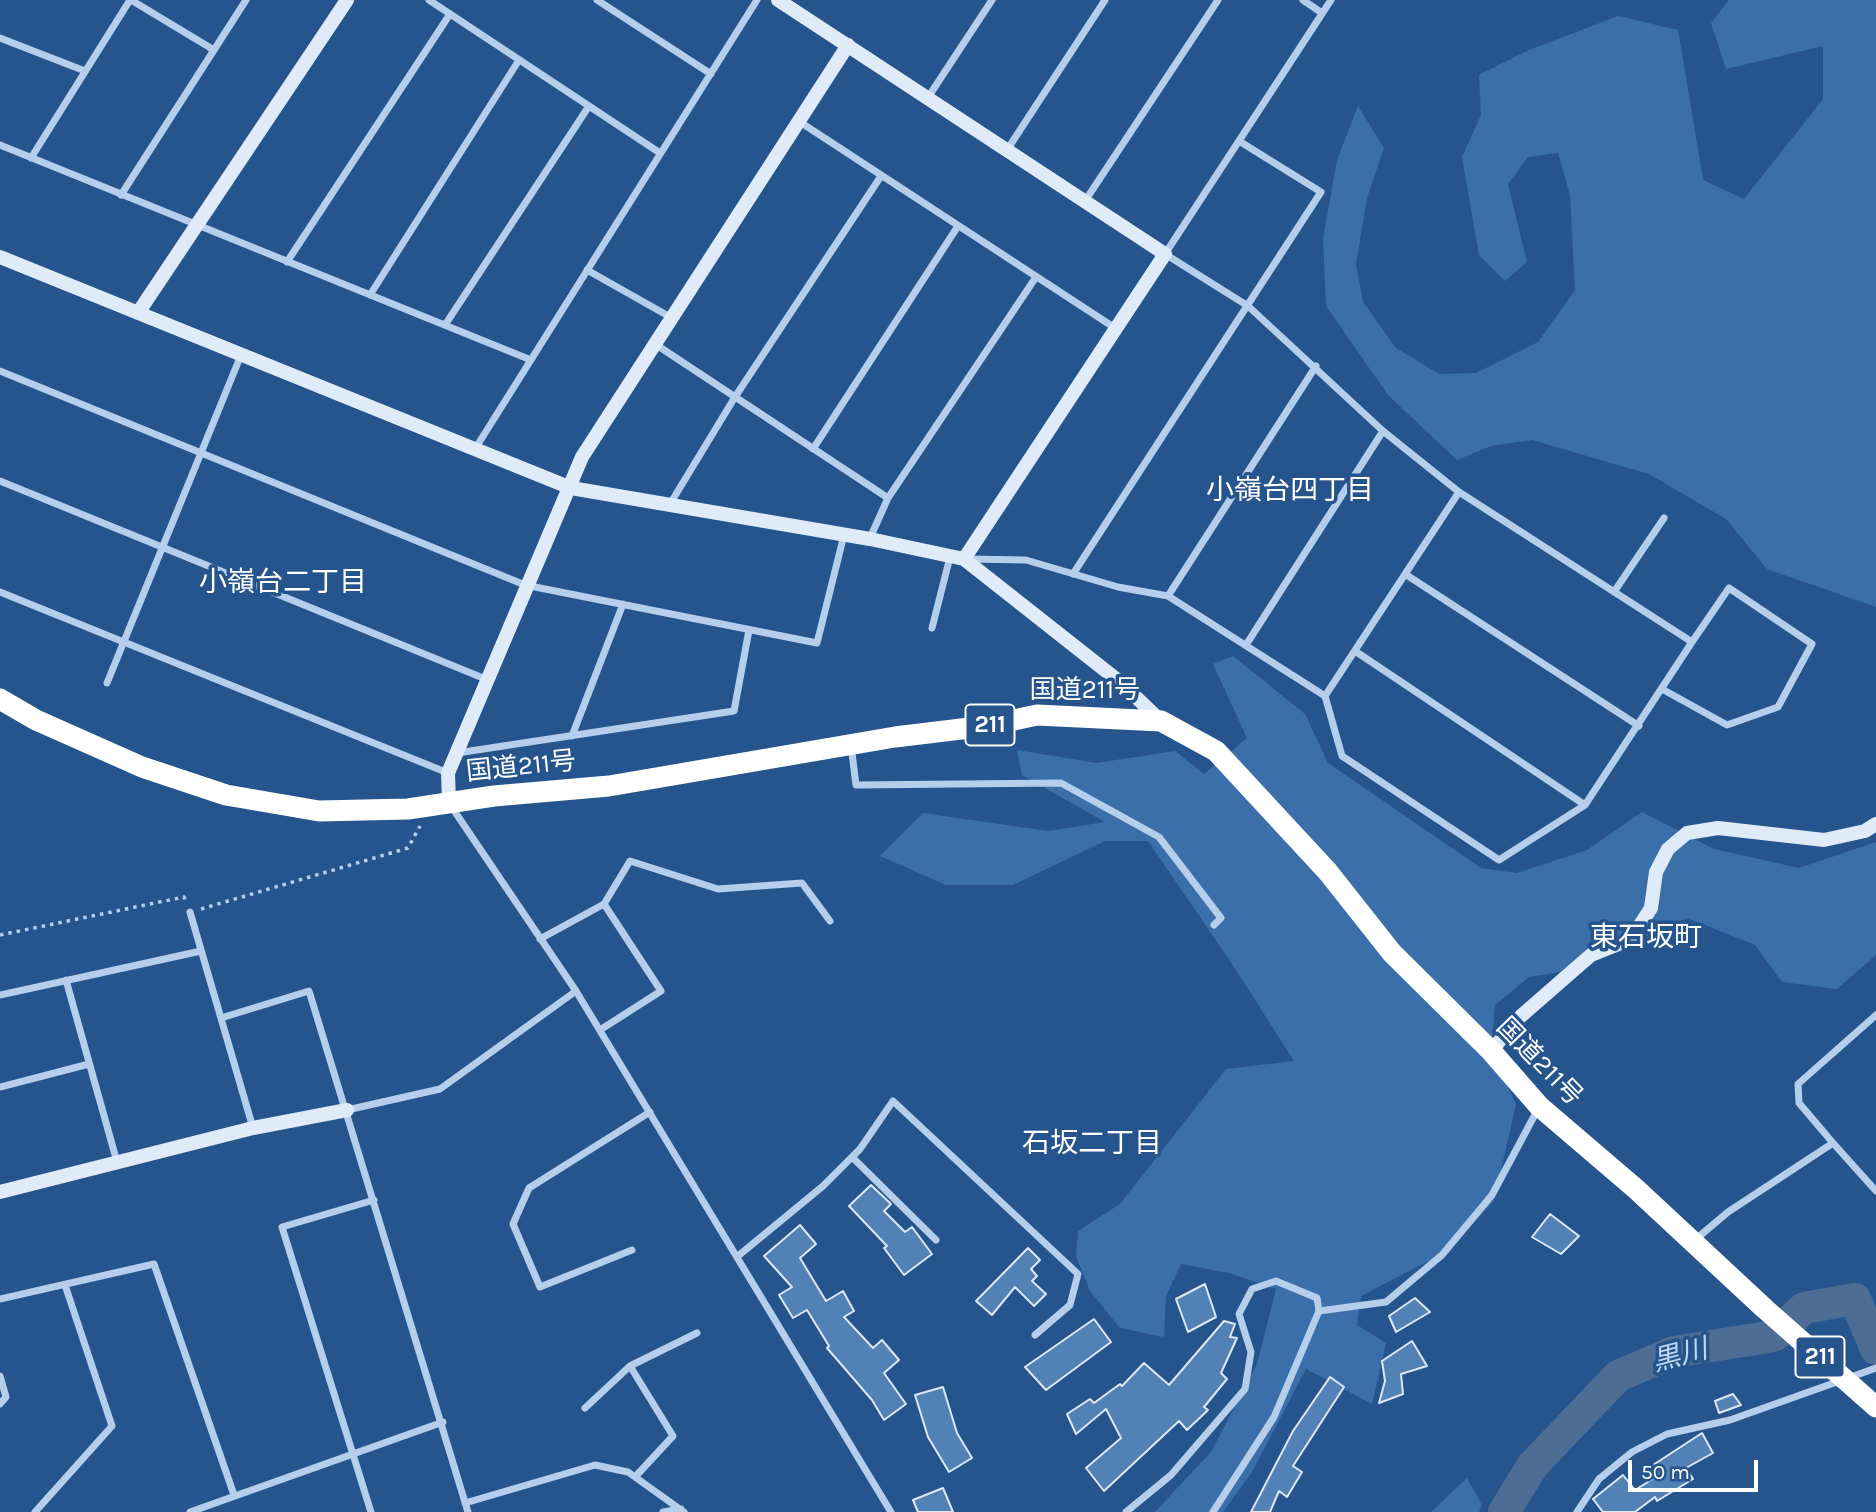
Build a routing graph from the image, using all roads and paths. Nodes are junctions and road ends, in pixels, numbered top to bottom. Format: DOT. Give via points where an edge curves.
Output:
graph roads {
  1 [pos="130,0"];
  2 [pos="246,0"];
  3 [pos="347,0"];
  4 [pos="429,0"];
  5 [pos="597,0"];
  6 [pos="757,0"];
  7 [pos="778,0"];
  8 [pos="992,0"];
  9 [pos="1105,0"];
  10 [pos="1218,0"];
  11 [pos="1303,0"];
  12 [pos="1331,0"];
  13 [pos="1322,13"];
  14 [pos="450,14"];
  15 [pos="0,38"];
  16 [pos="848,45"];
  17 [pos="214,50"];
  18 [pos="519,60"];
  19 [pos="85,71"];
  20 [pos="711,74"];
  21 [pos="926,99"];
  22 [pos="589,106"];
  23 [pos="800,122"];
  24 [pos="1239,141"];
  25 [pos="0,145"];
  26 [pos="1006,151"];
  27 [pos="660,153"];
  28 [pos="31,158"];
  29 [pos="881,176"];
  30 [pos="121,195"];
  31 [pos="1085,202"];
  32 [pos="197,226"];
  33 [pos="958,226"];
  34 [pos="1165,254"];
  35 [pos="0,257"];
  36 [pos="287,262"];
  37 [pos="587,270"];
  38 [pos="1037,277"];
  39 [pos="370,295"];
  40 [pos="1248,306"];
  41 [pos="138,313"];
  42 [pos="672,318"];
  43 [pos="445,325"];
  44 [pos="1115,328"];
  45 [pos="655,344"];
  46 [pos="242,355"];
  47 [pos="531,360"];
  48 [pos="1316,366"];
  49 [pos="0,371"];
  50 [pos="735,397"];
  51 [pos="1383,431"];
  52 [pos="475,449"];
  53 [pos="813,449"];
  54 [pos="201,454"];
  55 [pos="0,481"];
  56 [pos="571,488"];
  57 [pos="1459,492"];
  58 [pos="888,498"];
  59 [pos="669,504"];
  60 [pos="1664,518"];
  61 [pos="844,535"];
  62 [pos="870,539"];
  63 [pos="162,547"];
  64 [pos="957,558"];
  65 [pos="1073,574"];
  66 [pos="1405,574"];
  67 [pos="525,585"];
  68 [pos="0,592"];
  69 [pos="1614,592"];
  70 [pos="1168,596"];
  71 [pos="623,604"];
  72 [pos="932,628"];
  73 [pos="749,629"];
  74 [pos="123,642"];
  75 [pos="1692,642"];
  76 [pos="1246,645"];
  77 [pos="1355,651"];
  78 [pos="488,680"];
  79 [pos="107,683"];
  80 [pos="1662,690"];
  81 [pos="1325,696"];
  82 [pos="0,699"];
  83 [pos="1161,721"];
  84 [pos="1639,726"];
  85 [pos="572,736"];
  86 [pos="851,745"];
  87 [pos="457,753"];
  88 [pos="448,774"];
  89 [pos="440,804"];
  90 [pos="1585,805"];
  91 [pos="1876,824"];
  92 [pos="604,904"];
  93 [pos="190,912"];
  94 [pos="830,921"];
  95 [pos="1214,925"];
  96 [pos="0,935"];
  97 [pos="540,939"];
  98 [pos="201,951"];
  99 [pos="66,980"];
  100 [pos="576,991"];
  101 [pos="0,995"];
  102 [pos="221,1018"];
  103 [pos="1874,1021"];
  104 [pos="600,1030"];
  105 [pos="1491,1051"];
  106 [pos="89,1064"];
  107 [pos="0,1087"];
  108 [pos="1539,1106"];
  109 [pos="347,1110"];
  110 [pos="650,1112"];
  111 [pos="253,1128"];
  112 [pos="1833,1143"];
  113 [pos="852,1157"];
  114 [pos="117,1162"];
  115 [pos="1876,1191"];
  116 [pos="0,1192"];
  117 [pos="374,1200"];
  118 [pos="936,1240"];
  119 [pos="1692,1241"];
  120 [pos="632,1250"];
  121 [pos="738,1256"];
  122 [pos="65,1286"];
  123 [pos="0,1299"];
  124 [pos="1319,1311"];
  125 [pos="697,1334"];
  126 [pos="1035,1335"];
  127 [pos="631,1366"];
  128 [pos="1876,1368"];
  129 [pos="0,1376"];
  130 [pos="0,1404"];
  131 [pos="1876,1407"];
  132 [pos="585,1408"];
  133 [pos="443,1422"];
  134 [pos="354,1453"];
  135 [pos="635,1477"];
  136 [pos="234,1495"];
  137 [pos="466,1503"];
  138 [pos="683,1510"];
  139 [pos="35,1512"];
  140 [pos="190,1512"];
  141 [pos="371,1512"];
  142 [pos="468,1512"];
  143 [pos="663,1512"];
  144 [pos="891,1512"];
  145 [pos="1126,1512"];
  146 [pos="1213,1512"];
  147 [pos="1577,1512"];
  1 -- 17 [label="street"];
  1 -- 19 [label="street"];
  2 -- 17 [label="street"];
  3 -- 32 [label="street"];
  4 -- 14 [label="street"];
  5 -- 20 [label="street"];
  6 -- 20 [label="street"];
  7 -- 16 [label="street"];
  8 -- 21 [label="street"];
  9 -- 26 [label="street"];
  10 -- 31 [label="street"];
  11 -- 13 [label="street"];
  12 -- 13 [label="street"];
  13 -- 24 [label="street"];
  14 -- 18 [label="street"];
  14 -- 36 [label="street"];
  15 -- 19 [label="street"];
  16 -- 21 [label="street"];
  16 -- 23 [label="street"];
  17 -- 30 [label="street"];
  18 -- 22 [label="street"];
  18 -- 39 [label="street"];
  19 -- 28 [label="street"];
  20 -- 27 [label="street"];
  21 -- 26 [label="street"];
  22 -- 27 [label="street"];
  22 -- 43 [label="street"];
  23 -- 29 [label="street"];
  23 -- 42 [label="street"];
  24 -- 34 [label="street"];
  24 -- 40 [label="street" via="1321,192"];
  25 -- 28 [label="street"];
  26 -- 31 [label="street"];
  27 -- 37 [label="street"];
  28 -- 30 [label="street"];
  29 -- 33 [label="street"];
  29 -- 50 [label="street"];
  30 -- 32 [label="street"];
  31 -- 34 [label="street"];
  32 -- 36 [label="street"];
  32 -- 41 [label="street"];
  33 -- 38 [label="street"];
  33 -- 53 [label="street"];
  34 -- 40 [label="street"];
  34 -- 44 [label="street"];
  35 -- 41 [label="street"];
  36 -- 39 [label="street"];
  37 -- 42 [label="street"];
  37 -- 47 [label="street"];
  38 -- 44 [label="street"];
  38 -- 58 [label="street"];
  39 -- 43 [label="street"];
  40 -- 48 [label="street"];
  40 -- 65 [label="street"];
  41 -- 46 [label="street"];
  42 -- 45 [label="street"];
  43 -- 47 [label="street"];
  44 -- 64 [label="street"];
  45 -- 50 [label="street"];
  45 -- 56 [label="street" via="582,457"];
  46 -- 52 [label="street"];
  46 -- 54 [label="street"];
  47 -- 52 [label="street"];
  48 -- 51 [label="street"];
  48 -- 70 [label="street"];
  49 -- 54 [label="street"];
  50 -- 53 [label="street"];
  50 -- 59 [label="street"];
  51 -- 57 [label="street"];
  51 -- 76 [label="street"];
  52 -- 56 [label="street"];
  53 -- 58 [label="street"];
  54 -- 63 [label="street"];
  54 -- 67 [label="street"];
  55 -- 63 [label="street"];
  56 -- 59 [label="street"];
  56 -- 67 [label="street"];
  57 -- 66 [label="street"];
  57 -- 69 [label="street"];
  58 -- 62 [label="street"];
  59 -- 61 [label="street"];
  60 -- 69 [label="street"];
  61 -- 62 [label="street"];
  61 -- 73 [label="street" via="817,643"];
  62 -- 64 [label="street"];
  63 -- 74 [label="street"];
  63 -- 78 [label="street"];
  64 -- 65 [label="street" via="1026,560"];
  64 -- 72 [label="street"];
  64 -- 83 [label="street" via="1120,682"];
  65 -- 70 [label="street"];
  66 -- 77 [label="street"];
  66 -- 84 [label="street"];
  67 -- 71 [label="street"];
  67 -- 78 [label="street"];
  68 -- 74 [label="street"];
  69 -- 75 [label="street"];
  70 -- 76 [label="street"];
  71 -- 73 [label="street"];
  71 -- 85 [label="street"];
  73 -- 85 [label="street" via="734,711"];
  74 -- 79 [label="street"];
  74 -- 88 [label="street"];
  75 -- 80 [label="street"];
  75 -- 80 [label="street" via="1729,588 1812,644 1778,707 1727,725"];
  76 -- 81 [label="street"];
  77 -- 81 [label="street"];
  77 -- 90 [label="street"];
  78 -- 87 [label="street"];
  80 -- 84 [label="street"];
  81 -- 90 [label="street" via="1342,756 1499,860"];
  82 -- 89 [label="highway, 国道211号 / 211" via="142,767 226,795 319,811"];
  83 -- 86 [label="highway, 国道211号 / 211" via="1037,715"];
  83 -- 105 [label="highway, 国道211号 / 211" via="1216,751 1328,872 1392,953"];
  84 -- 90 [label="street"];
  85 -- 87 [label="street"];
  86 -- 89 [label="highway, 国道211号 / 211" via="609,786"];
  86 -- 95 [label="street" via="856,785 1061,783 1159,837 1221,918"];
  87 -- 88 [label="street"];
  88 -- 89 [label="street"];
  89 -- 93 [label="path" via="408,848"];
  89 -- 97 [label="street"];
  91 -- 105 [label="street" via="1824,840 1718,828 1687,834 1668,849 1656,872 1651,908 1631,939 1591,955 1521,1016"];
  92 -- 94 [label="street" via="630,861 718,889 802,883"];
  92 -- 97 [label="street"];
  92 -- 104 [label="street" via="661,991"];
  93 -- 96 [label="path" via="184,897"];
  93 -- 98 [label="street"];
  97 -- 100 [label="street"];
  98 -- 99 [label="street"];
  98 -- 102 [label="street"];
  99 -- 101 [label="street"];
  99 -- 106 [label="street"];
  100 -- 104 [label="street"];
  100 -- 109 [label="street" via="440,1089"];
  102 -- 109 [label="street" via="309,991"];
  102 -- 111 [label="street"];
  103 -- 112 [label="street" via="1798,1084 1799,1103"];
  104 -- 110 [label="street"];
  105 -- 108 [label="highway, 国道211号 / 211"];
  106 -- 107 [label="street"];
  106 -- 114 [label="street"];
  108 -- 119 [label="highway, 国道211号 / 211"];
  108 -- 124 [label="street" via="1492,1195 1442,1255 1386,1301"];
  109 -- 111 [label="street"];
  109 -- 117 [label="street"];
  110 -- 120 [label="street" via="528,1188 513,1224 540,1287"];
  110 -- 121 [label="street"];
  111 -- 114 [label="street"];
  112 -- 115 [label="street"];
  112 -- 119 [label="street"];
  113 -- 118 [label="street"];
  113 -- 121 [label="street"];
  113 -- 126 [label="street" via="893,1101 1078,1274 1070,1305"];
  114 -- 116 [label="street"];
  117 -- 133 [label="street"];
  117 -- 134 [label="street" via="282,1227"];
  119 -- 131 [label="highway, 国道211号 / 211, bridge"];
  121 -- 144 [label="street"];
  122 -- 123 [label="street"];
  122 -- 136 [label="street" via="154,1264"];
  122 -- 139 [label="street" via="112,1426"];
  124 -- 145 [label="street" via="1317,1298 1276,1281 1252,1289 1239,1314 1251,1352 1245,1389 1171,1475"];
  124 -- 146 [label="street" via="1274,1417"];
  125 -- 127 [label="street"];
  127 -- 132 [label="street"];
  127 -- 135 [label="street" via="673,1436"];
  128 -- 147 [label="street" via="1730,1420 1667,1434 1632,1452 1599,1479"];
  129 -- 130 [label="street" via="6,1396"];
  133 -- 134 [label="street"];
  133 -- 137 [label="street"];
  134 -- 136 [label="street"];
  134 -- 141 [label="street"];
  135 -- 137 [label="street" via="595,1465"];
  135 -- 138 [label="street"];
  136 -- 140 [label="street"];
  137 -- 142 [label="street"];
  138 -- 143 [label="street"];
}
